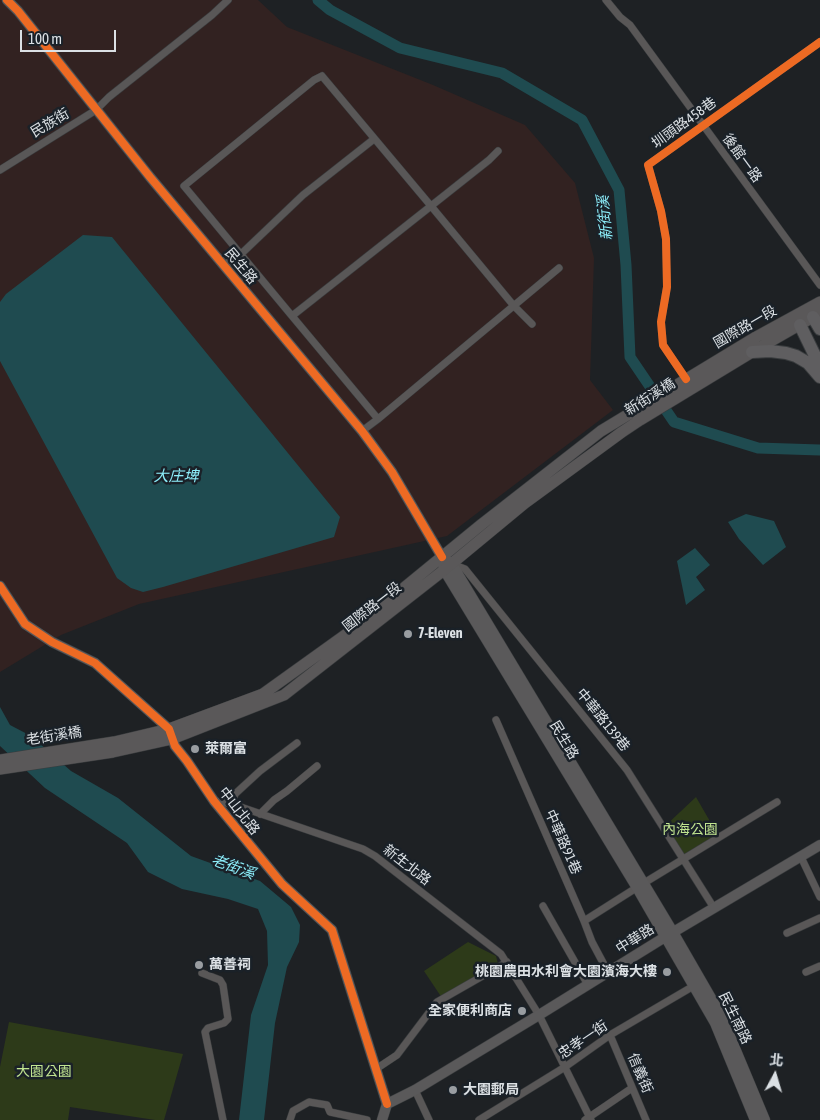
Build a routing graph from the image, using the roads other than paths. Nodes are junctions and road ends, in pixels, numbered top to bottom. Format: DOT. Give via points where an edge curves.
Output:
graph roads {
  1 [pos="8,0"];
  2 [pos="228,0"];
  3 [pos="606,0"];
  4 [pos="820,42"];
  5 [pos="96,110"];
  6 [pos="702,125"];
  7 [pos="374,139"];
  8 [pos="498,151"];
  9 [pos="0,170"];
  10 [pos="431,206"];
  11 [pos="240,255"];
  12 [pos="224,265"];
  13 [pos="559,268"];
  14 [pos="820,285"];
  15 [pos="820,302"];
  16 [pos="514,306"];
  17 [pos="816,315"];
  18 [pos="292,316"];
  19 [pos="799,319"];
  20 [pos="532,324"];
  21 [pos="820,329"];
  22 [pos="752,352"];
  23 [pos="820,366"];
  24 [pos="820,377"];
  25 [pos="690,383"];
  26 [pos="378,419"];
  27 [pos="618,420"];
  28 [pos="362,431"];
  29 [pos="622,432"];
  30 [pos="446,564"];
  31 [pos="0,586"];
  32 [pos="496,720"];
  33 [pos="170,734"];
  34 [pos="297,743"];
  35 [pos="113,747"];
  36 [pos="0,760"];
  37 [pos="317,766"];
  38 [pos="0,769"];
  39 [pos="214,801"];
  40 [pos="777,802"];
  41 [pos="232,804"];
  42 [pos="260,814"];
  43 [pos="820,845"];
  44 [pos="801,856"];
  45 [pos="682,859"];
  46 [pos="640,885"];
  47 [pos="820,897"];
  48 [pos="543,906"];
  49 [pos="714,908"];
  50 [pos="820,918"];
  51 [pos="584,921"];
  52 [pos="787,933"];
  53 [pos="669,934"];
  54 [pos="507,962"];
  55 [pos="820,966"];
  56 [pos="608,972"];
  57 [pos="806,972"];
  58 [pos="202,973"];
  59 [pos="698,984"];
  60 [pos="588,985"];
  61 [pos="540,1015"];
  62 [pos="610,1035"];
  63 [pos="566,1067"];
  64 [pos="376,1069"];
  65 [pos="632,1088"];
  66 [pos="415,1090"];
  67 [pos="387,1104"];
  68 [pos="588,1119"];
  69 [pos="223,1120"];
  70 [pos="290,1120"];
  71 [pos="367,1120"];
  72 [pos="382,1120"];
  73 [pos="429,1120"];
  74 [pos="479,1120"];
  75 [pos="646,1120"];
  76 [pos="755,1120"];
  77 [pos="765,1120"];
  1 -- 5 [label="street, 民生路"];
  2 -- 5 [label="street, 民族街"];
  3 -- 6 [label="street, 後館一路" via="630,25"];
  4 -- 6 [label="street, 圳頭路458巷"];
  5 -- 9 [label="street, 民族街"];
  5 -- 12 [label="street, 民生路"];
  6 -- 14 [label="street, 後館一路"];
  6 -- 25 [label="street, 圳頭路458巷" via="648,165 662,211 666,239 667,287 661,322 663,345"];
  7 -- 10 [label="street"];
  7 -- 11 [label="street" via="303,195"];
  7 -- 11 [label="street" via="322,76 184,186"];
  8 -- 10 [label="street"];
  10 -- 16 [label="street"];
  10 -- 18 [label="street"];
  11 -- 12 [label="street"];
  11 -- 18 [label="street"];
  12 -- 28 [label="street, 民生路"];
  13 -- 16 [label="street"];
  15 -- 19 [label="main road, 國際路一段"];
  16 -- 20 [label="street"];
  16 -- 26 [label="street"];
  17 -- 19 [label="main road"];
  17 -- 21 [label="highway"];
  18 -- 26 [label="street"];
  19 -- 22 [label="main road, 國際路一段"];
  19 -- 23 [label="highway"];
  19 -- 25 [label="main road, 國際路一段"];
  22 -- 24 [label="highway" via="770,351 796,356 808,363"];
  22 -- 25 [label="main road, 國際路一段"];
  25 -- 27 [label="main road, 新街溪橋"];
  25 -- 29 [label="main road, 新街溪橋"];
  26 -- 28 [label="street"];
  27 -- 30 [label="main road, 國際路一段"];
  28 -- 30 [label="street, 民生路" via="392,472"];
  29 -- 30 [label="main road, 國際路一段"];
  30 -- 33 [label="main road, 國際路一段" via="284,695"];
  30 -- 45 [label="street, 中華路139巷" via="465,569 627,770"];
  30 -- 46 [label="street, 民生路"];
  31 -- 33 [label="street, 中山北路" via="25,624 52,642 95,663"];
  32 -- 51 [label="street, 中華路91巷"];
  33 -- 35 [label="main road, 國際路一段"];
  33 -- 39 [label="street, 中山北路"];
  34 -- 41 [label="street" via="234,794"];
  35 -- 36 [label="main road, 老街溪橋"];
  35 -- 38 [label="main road, 老街溪橋"];
  37 -- 42 [label="street"];
  39 -- 41 [label="street, 新生北路"];
  39 -- 64 [label="street, 中山北路" via="282,884 332,930"];
  40 -- 45 [label="street"];
  41 -- 42 [label="street, 新生北路"];
  42 -- 54 [label="street, 新生北路" via="375,856"];
  43 -- 44 [label="street, 中華路"];
  44 -- 47 [label="street"];
  44 -- 49 [label="street, 中華路"];
  45 -- 46 [label="street"];
  45 -- 49 [label="street, 中華路139巷"];
  46 -- 51 [label="street"];
  46 -- 53 [label="street, 民生路"];
  48 -- 60 [label="street"];
  49 -- 53 [label="street, 中華路"];
  50 -- 52 [label="street"];
  51 -- 56 [label="street, 中華路91巷"];
  53 -- 56 [label="street, 中華路"];
  53 -- 59 [label="street, 民生南路"];
  54 -- 61 [label="street, 新生北路"];
  54 -- 64 [label="street" via="437,1002 397,1055"];
  55 -- 57 [label="street"];
  56 -- 60 [label="street, 中華路"];
  58 -- 69 [label="street" via="220,980 228,1019 205,1032"];
  59 -- 62 [label="street, 忠孝一街"];
  59 -- 76 [label="street, 民生南路"];
  59 -- 77 [label="street, 民生南路" via="722,1017"];
  60 -- 61 [label="street, 中華路"];
  61 -- 63 [label="street, 新生北路"];
  61 -- 66 [label="street, 中華路"];
  62 -- 63 [label="street, 忠孝一街"];
  62 -- 65 [label="street, 信義街"];
  63 -- 68 [label="street, 新生北路"];
  63 -- 74 [label="street, 忠孝一街"];
  64 -- 67 [label="street, 中山北路"];
  65 -- 68 [label="street"];
  65 -- 75 [label="street, 信義街"];
  66 -- 67 [label="street, 中華路"];
  66 -- 73 [label="street"];
  67 -- 72 [label="street"];
  70 -- 71 [label="street" via="293,1111 309,1102 327,1105 330,1112"];
}
